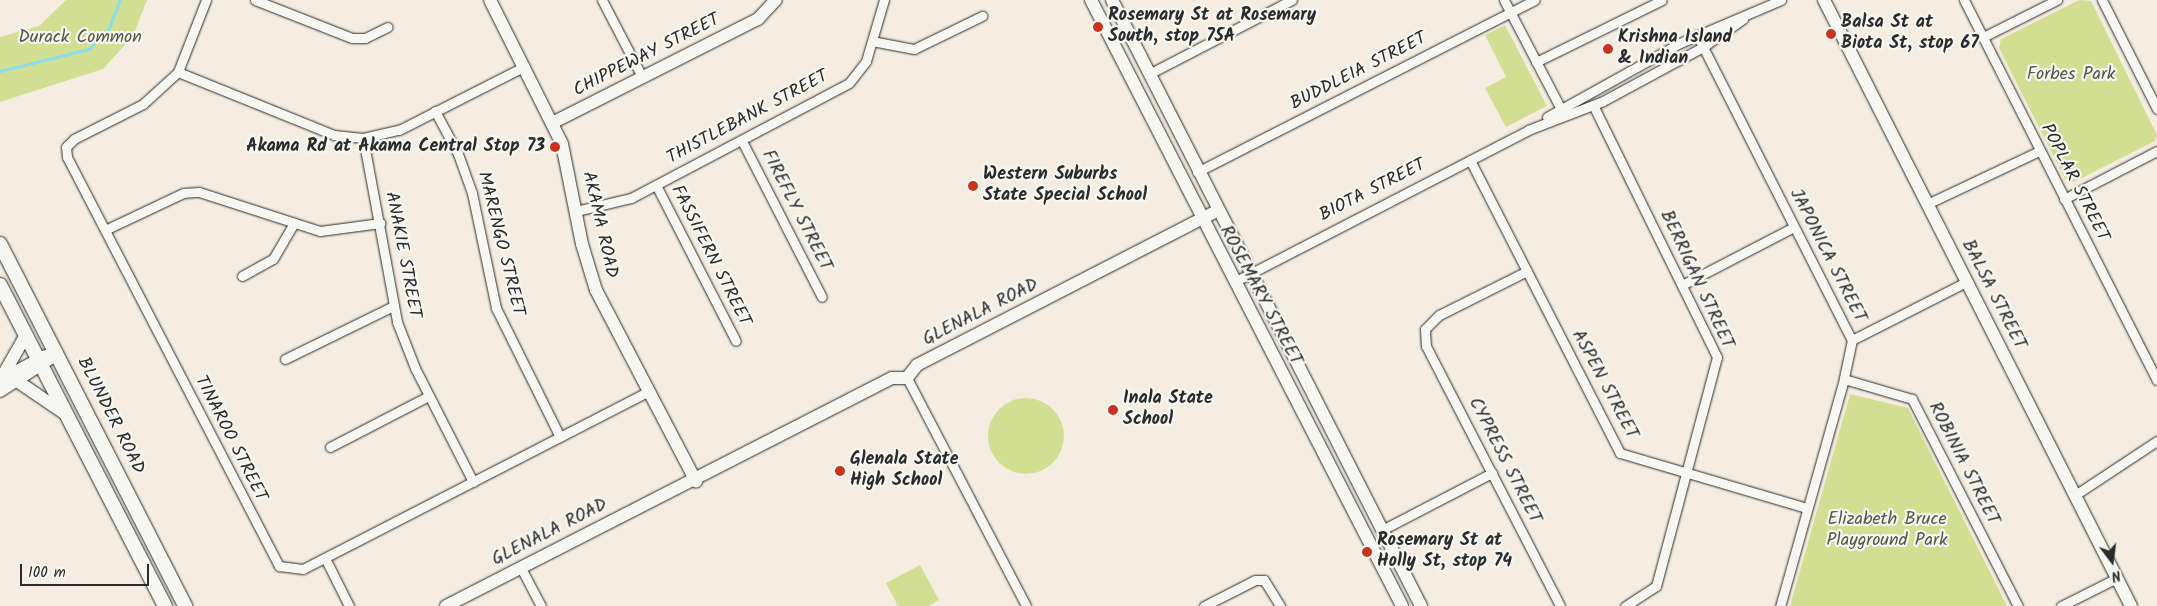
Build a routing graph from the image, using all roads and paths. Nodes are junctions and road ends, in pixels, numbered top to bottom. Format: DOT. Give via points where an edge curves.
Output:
graph roads {
  1 [pos="206,0"];
  2 [pos="255,0"];
  3 [pos="490,0"];
  4 [pos="602,0"];
  5 [pos="776,0"];
  6 [pos="884,0"];
  7 [pos="1091,0"];
  8 [pos="1112,0"];
  9 [pos="1292,0"];
  10 [pos="1504,0"];
  11 [pos="1534,0"];
  12 [pos="1662,0"];
  13 [pos="1781,0"];
  14 [pos="1824,0"];
  15 [pos="1964,0"];
  16 [pos="2057,0"];
  17 [pos="2102,0"];
  18 [pos="1510,12"];
  19 [pos="982,16"];
  20 [pos="1743,19"];
  21 [pos="388,27"];
  22 [pos="1697,35"];
  23 [pos="1983,37"];
  24 [pos="872,41"];
  25 [pos="1703,47"];
  26 [pos="1536,62"];
  27 [pos="525,66"];
  28 [pos="178,72"];
  29 [pos="1149,74"];
  30 [pos="642,78"];
  31 [pos="2154,94"];
  32 [pos="1593,106"];
  33 [pos="2157,109"];
  34 [pos="435,111"];
  35 [pos="1562,112"];
  36 [pos="554,122"];
  37 [pos="364,138"];
  38 [pos="742,141"];
  39 [pos="2039,151"];
  40 [pos="2157,151"];
  41 [pos="1470,160"];
  42 [pos="1198,172"];
  43 [pos="656,185"];
  44 [pos="2064,199"];
  45 [pos="1927,204"];
  46 [pos="576,211"];
  47 [pos="1217,211"];
  48 [pos="1201,219"];
  49 [pos="380,223"];
  50 [pos="294,224"];
  51 [pos="1794,227"];
  52 [pos="107,229"];
  53 [pos="0,244"];
  54 [pos="1527,272"];
  55 [pos="1250,273"];
  56 [pos="242,276"];
  57 [pos="1234,282"];
  58 [pos="1966,282"];
  59 [pos="0,285"];
  60 [pos="1682,285"];
  61 [pos="822,297"];
  62 [pos="393,306"];
  63 [pos="26,335"];
  64 [pos="1852,340"];
  65 [pos="736,341"];
  66 [pos="57,354"];
  67 [pos="285,359"];
  68 [pos="40,362"];
  69 [pos="907,378"];
  70 [pos="0,380"];
  71 [pos="1844,380"];
  72 [pos="2157,380"];
  73 [pos="16,381"];
  74 [pos="0,391"];
  75 [pos="648,392"];
  76 [pos="429,396"];
  77 [pos="67,415"];
  78 [pos="560,438"];
  79 [pos="2157,442"];
  80 [pos="330,447"];
  81 [pos="1687,472"];
  82 [pos="1492,474"];
  83 [pos="694,478"];
  84 [pos="474,482"];
  85 [pos="2075,495"];
  86 [pos="1807,508"];
  87 [pos="1382,530"];
  88 [pos="325,558"];
  89 [pos="521,568"];
  90 [pos="2117,578"];
  91 [pos="165,606"];
  92 [pos="185,606"];
  93 [pos="349,606"];
  94 [pos="446,606"];
  95 [pos="541,606"];
  96 [pos="1026,606"];
  97 [pos="1204,606"];
  98 [pos="1280,606"];
  99 [pos="1402,606"];
  100 [pos="1421,606"];
  101 [pos="1560,606"];
  102 [pos="1626,606"];
  103 [pos="1780,606"];
  104 [pos="2018,606"];
  105 [pos="2061,606"];
  106 [pos="2131,606"];
  1 -- 28 [label="street, TINAROO STREET"];
  2 -- 21 [label="street" via="352,38 365,38"];
  3 -- 27 [label="street, AKAMA ROAD"];
  4 -- 30 [label="street"];
  5 -- 30 [label="street, CHIPPEWAY STREET" via="758,19"];
  6 -- 24 [label="street, THISTLEBANK STREET"];
  7 -- 48 [label="street, ROSEMARY STREET"];
  8 -- 29 [label="street, ROSEMARY STREET"];
  9 -- 29 [label="street"];
  10 -- 18 [label="street"];
  11 -- 18 [label="street, BUDDLEIA STREET"];
  12 -- 26 [label="street"];
  13 -- 20 [label="street, BIOTA STREET"];
  14 -- 45 [label="street, BALSA STREET"];
  15 -- 23 [label="street, POPLAR STREET"];
  16 -- 23 [label="street"];
  17 -- 31 [label="street"];
  18 -- 26 [label="street"];
  18 -- 42 [label="street, BUDDLEIA STREET"];
  19 -- 24 [label="street" via="914,49"];
  20 -- 22 [label="street, BIOTA STREET"];
  20 -- 25 [label="street, BIOTA STREET"];
  22 -- 25 [label="street, JAPONICA STREET"];
  22 -- 35 [label="street, BIOTA STREET"];
  23 -- 39 [label="street, POPLAR STREET"];
  24 -- 38 [label="street, THISTLEBANK STREET" via="866,61 849,83"];
  25 -- 32 [label="street, BIOTA STREET"];
  25 -- 51 [label="street, JAPONICA STREET"];
  26 -- 35 [label="street"];
  27 -- 34 [label="street"];
  27 -- 36 [label="street, AKAMA ROAD"];
  28 -- 37 [label="street" via="334,135"];
  28 -- 52 [label="street, TINAROO STREET" via="143,104 66,147 67,157"];
  29 -- 42 [label="street, ROSEMARY STREET"];
  30 -- 36 [label="street, CHIPPEWAY STREET"];
  31 -- 33 [label="street"];
  32 -- 35 [label="street, BIOTA STREET"];
  32 -- 60 [label="street, BERRIGAN STREET"];
  34 -- 37 [label="street" via="399,130"];
  34 -- 78 [label="street, MARENGO STREET" via="470,184 496,308"];
  35 -- 41 [label="street, BIOTA STREET"];
  36 -- 46 [label="street, AKAMA ROAD"];
  37 -- 49 [label="street, ANAKIE STREET"];
  38 -- 43 [label="street, THISTLEBANK STREET"];
  38 -- 61 [label="street, FIREFLY STREET"];
  39 -- 44 [label="street, POPLAR STREET"];
  39 -- 45 [label="street"];
  40 -- 44 [label="street"];
  41 -- 54 [label="street, ASPEN STREET"];
  41 -- 55 [label="street, BIOTA STREET"];
  42 -- 47 [label="street, ROSEMARY STREET"];
  43 -- 46 [label="street, THISTLEBANK STREET" via="618,202"];
  43 -- 65 [label="street, FASSIFERN STREET"];
  44 -- 72 [label="street, POPLAR STREET"];
  45 -- 58 [label="street, BALSA STREET"];
  46 -- 75 [label="street, AKAMA ROAD" via="596,290"];
  47 -- 48 [label="street, GLENALA ROAD"];
  47 -- 55 [label="street, ROSEMARY STREET"];
  48 -- 57 [label="street, ROSEMARY STREET"];
  48 -- 69 [label="street, GLENALA ROAD" via="917,366"];
  49 -- 50 [label="street" via="320,231"];
  49 -- 62 [label="street, ANAKIE STREET"];
  50 -- 52 [label="street" via="199,192 183,194"];
  50 -- 56 [label="street" via="273,259"];
  51 -- 60 [label="street"];
  51 -- 64 [label="street, JAPONICA STREET"];
  52 -- 88 [label="street, TINAROO STREET" via="273,559 279,566 295,571"];
  53 -- 66 [label="main road, BLUNDER ROAD"];
  54 -- 81 [label="street, ASPEN STREET" via="1620,453"];
  54 -- 82 [label="street, CYPRESS STREET" via="1439,314 1425,330 1426,346"];
  55 -- 57 [label="street, BIOTA STREET"];
  55 -- 87 [label="street, ROSEMARY STREET"];
  57 -- 99 [label="street, ROSEMARY STREET"];
  58 -- 64 [label="street"];
  58 -- 85 [label="street, BALSA STREET"];
  59 -- 63 [label="main road"];
  60 -- 81 [label="street, BERRIGAN STREET" via="1715,349 1717,365"];
  62 -- 67 [label="street"];
  62 -- 76 [label="street, ANAKIE STREET" via="409,355"];
  63 -- 68 [label="main road"];
  63 -- 70 [label="street"];
  64 -- 71 [label="street, JAPONICA STREET"];
  66 -- 68 [label="street"];
  66 -- 92 [label="main road, BLUNDER ROAD"];
  68 -- 70 [label="street"];
  68 -- 73 [label="street"];
  68 -- 77 [label="main road"];
  69 -- 83 [label="street, GLENALA ROAD" via="892,378 762,442 754,442"];
  69 -- 96 [label="street"];
  71 -- 86 [label="street, JAPONICA STREET"];
  71 -- 104 [label="street, ROBINIA STREET" via="1912,399"];
  73 -- 74 [label="street"];
  73 -- 77 [label="street"];
  75 -- 78 [label="street, TINAROO STREET"];
  75 -- 83 [label="street, AKAMA ROAD"];
  76 -- 80 [label="street"];
  76 -- 84 [label="street, ANAKIE STREET"];
  77 -- 91 [label="main road"];
  78 -- 84 [label="street, TINAROO STREET"];
  79 -- 85 [label="street"];
  81 -- 86 [label="street, ASPEN STREET"];
  81 -- 102 [label="street, BERRIGAN STREET" via="1656,586"];
  82 -- 87 [label="street"];
  82 -- 101 [label="street, CYPRESS STREET"];
  83 -- 89 [label="street, GLENALA ROAD"];
  84 -- 88 [label="street, TINAROO STREET"];
  85 -- 90 [label="street, BALSA STREET"];
  86 -- 103 [label="street, JAPONICA STREET"];
  87 -- 100 [label="street, ROSEMARY STREET"];
  88 -- 93 [label="street"];
  89 -- 94 [label="street, GLENALA ROAD"];
  89 -- 95 [label="street"];
  90 -- 105 [label="street"];
  90 -- 106 [label="street, BALSA STREET"];
  97 -- 98 [label="street" via="1255,580 1264,580"];
}
